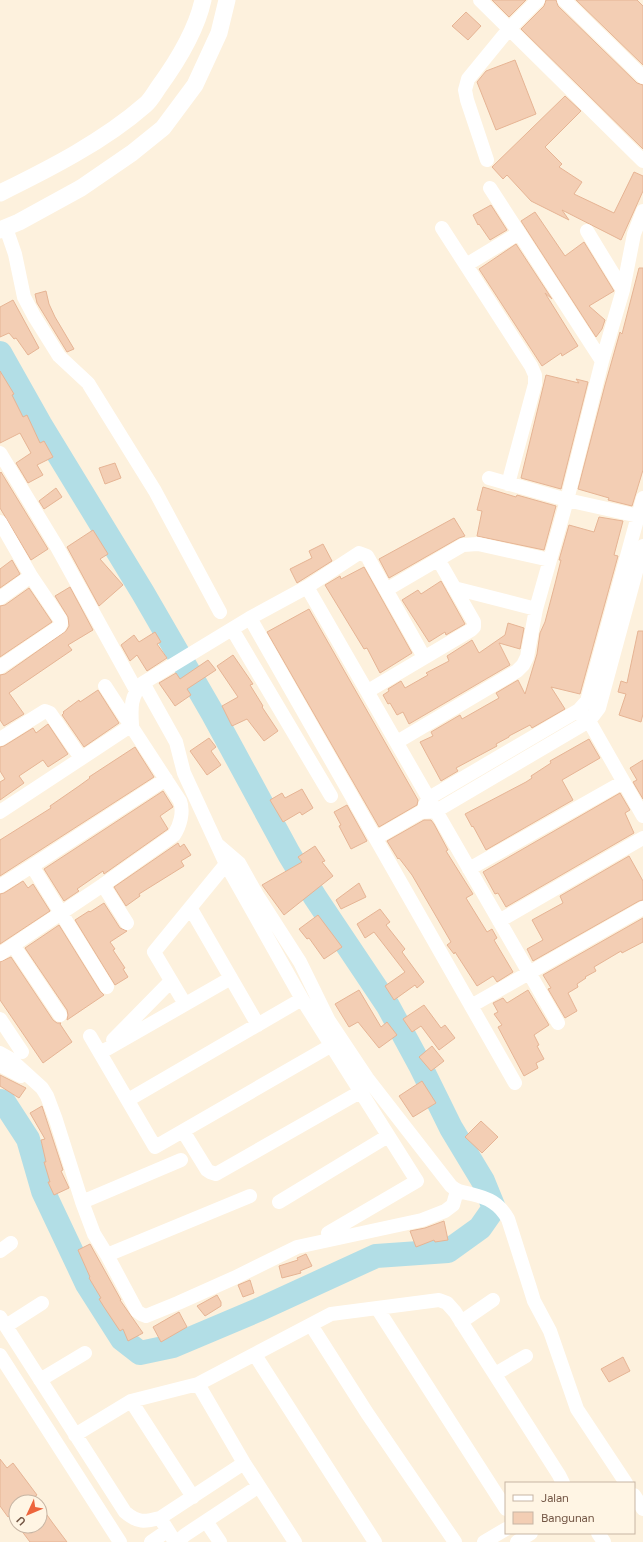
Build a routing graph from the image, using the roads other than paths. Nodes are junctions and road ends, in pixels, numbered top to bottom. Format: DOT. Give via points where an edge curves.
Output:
graph roads {
  1 [pos="203,0"];
  2 [pos="227,0"];
  3 [pos="480,0"];
  4 [pos="538,0"];
  5 [pos="564,0"];
  6 [pos="510,29"];
  7 [pos="643,77"];
  8 [pos="487,160"];
  9 [pos="643,161"];
  10 [pos="490,188"];
  11 [pos="0,193"];
  12 [pos="643,211"];
  13 [pos="442,228"];
  14 [pos="3,229"];
  15 [pos="587,231"];
  16 [pos="518,232"];
  17 [pos="466,265"];
  18 [pos="623,290"];
  19 [pos="602,361"];
  20 [pos="0,453"];
  21 [pos="489,478"];
  22 [pos="508,484"];
  23 [pos="643,498"];
  24 [pos="567,500"];
  25 [pos="641,516"];
  26 [pos="0,522"];
  27 [pos="643,546"];
  28 [pos="550,560"];
  29 [pos="439,561"];
  30 [pos="31,576"];
  31 [pos="307,587"];
  32 [pos="454,588"];
  33 [pos="386,590"];
  34 [pos="0,598"];
  35 [pos="536,609"];
  36 [pos="220,612"];
  37 [pos="250,618"];
  38 [pos="232,628"];
  39 [pos="424,658"];
  40 [pos="0,667"];
  41 [pos="105,686"];
  42 [pos="140,686"];
  43 [pos="368,691"];
  44 [pos="579,710"];
  45 [pos="589,720"];
  46 [pos="132,725"];
  47 [pos="1,736"];
  48 [pos="397,742"];
  49 [pos="81,758"];
  50 [pos="166,779"];
  51 [pos="623,782"];
  52 [pos="331,796"];
  53 [pos="429,798"];
  54 [pos="436,810"];
  55 [pos="0,812"];
  56 [pos="420,812"];
  57 [pos="643,816"];
  58 [pos="376,838"];
  59 [pos="643,838"];
  60 [pos="218,845"];
  61 [pos="226,864"];
  62 [pos="32,866"];
  63 [pos="469,869"];
  64 [pos="104,885"];
  65 [pos="0,886"];
  66 [pos="643,908"];
  67 [pos="191,909"];
  68 [pos="60,913"];
  69 [pos="499,921"];
  70 [pos="127,923"];
  71 [pos="13,945"];
  72 [pos="0,954"];
  73 [pos="529,973"];
  74 [pos="231,978"];
  75 [pos="171,981"];
  76 [pos="107,987"];
  77 [pos="302,998"];
  78 [pos="185,1004"];
  79 [pos="471,1006"];
  80 [pos="60,1015"];
  81 [pos="0,1019"];
  82 [pos="558,1023"];
  83 [pos="258,1025"];
  84 [pos="90,1036"];
  85 [pos="332,1045"];
  86 [pos="0,1052"];
  87 [pos="22,1052"];
  88 [pos="100,1053"];
  89 [pos="0,1065"];
  90 [pos="515,1083"];
  91 [pos="42,1088"];
  92 [pos="360,1092"];
  93 [pos="128,1100"];
  94 [pos="183,1131"];
  95 [pos="388,1136"];
  96 [pos="182,1160"];
  97 [pos="456,1191"];
  98 [pos="250,1196"];
  99 [pos="82,1202"];
  100 [pos="279,1202"];
  101 [pos="328,1233"];
  102 [pos="107,1255"];
  103 [pos="494,1300"];
  104 [pos="42,1303"];
  105 [pos="377,1308"];
  106 [pos="3,1321"];
  107 [pos="461,1322"];
  108 [pos="311,1325"];
  109 [pos="85,1353"];
  110 [pos="0,1355"];
  111 [pos="255,1355"];
  112 [pos="526,1356"];
  113 [pos="495,1374"];
  114 [pos="40,1380"];
  115 [pos="198,1384"];
  116 [pos="131,1401"];
  117 [pos="75,1435"];
  118 [pos="244,1463"];
  119 [pos="563,1482"];
  120 [pos="625,1482"];
  121 [pos="259,1486"];
  122 [pos="193,1497"];
  123 [pos="635,1497"];
  124 [pos="505,1507"];
  125 [pos="643,1509"];
  126 [pos="160,1518"];
  127 [pos="206,1520"];
  128 [pos="505,1529"];
  129 [pos="173,1538"];
  130 [pos="120,1542"];
  131 [pos="151,1542"];
  132 [pos="220,1542"];
  133 [pos="296,1542"];
  134 [pos="375,1542"];
  135 [pos="455,1542"];
  136 [pos="484,1542"];
  1 -- 11 [label="street" via="200,14 176,63 146,104 115,128 62,161"];
  2 -- 14 [label="street" via="219,33 195,85 163,128 81,188"];
  3 -- 6 [label="street"];
  4 -- 6 [label="street"];
  5 -- 7 [label="street"];
  6 -- 8 [label="street" via="468,79 465,90"];
  6 -- 9 [label="street"];
  10 -- 16 [label="street"];
  12 -- 18 [label="street" via="634,234"];
  13 -- 17 [label="street"];
  14 -- 36 [label="street" via="15,254 24,297 34,316 59,356 88,383 155,491"];
  15 -- 18 [label="street"];
  16 -- 17 [label="street"];
  16 -- 19 [label="street"];
  17 -- 22 [label="street" via="535,375 535,384"];
  18 -- 19 [label="street"];
  19 -- 24 [label="street"];
  20 -- 42 [label="street"];
  21 -- 22 [label="street"];
  22 -- 24 [label="street"];
  23 -- 25 [label="street"];
  24 -- 25 [label="street"];
  24 -- 28 [label="street"];
  25 -- 44 [label="street" via="587,701"];
  26 -- 30 [label="street"];
  27 -- 45 [label="street" via="599,708"];
  28 -- 29 [label="street" via="472,544 463,545"];
  28 -- 35 [label="street"];
  29 -- 32 [label="street"];
  29 -- 33 [label="street"];
  30 -- 34 [label="street"];
  30 -- 40 [label="street" via="61,623 59,627"];
  31 -- 33 [label="street" via="359,553 367,556"];
  31 -- 37 [label="street"];
  31 -- 43 [label="street"];
  32 -- 35 [label="street"];
  32 -- 39 [label="street" via="474,622 474,627"];
  33 -- 39 [label="street"];
  35 -- 48 [label="street" via="527,657 517,671"];
  37 -- 38 [label="street"];
  37 -- 58 [label="street"];
  38 -- 42 [label="street"];
  38 -- 52 [label="street"];
  39 -- 43 [label="street"];
  41 -- 46 [label="street"];
  42 -- 46 [label="street" via="131,706"];
  42 -- 60 [label="street" via="176,742 184,773"];
  43 -- 48 [label="street"];
  44 -- 45 [label="street"];
  44 -- 53 [label="street"];
  45 -- 51 [label="street"];
  45 -- 54 [label="street"];
  46 -- 49 [label="street"];
  46 -- 50 [label="street"];
  47 -- 49 [label="street" via="45,711 50,713"];
  48 -- 53 [label="street"];
  49 -- 55 [label="street"];
  50 -- 62 [label="street"];
  50 -- 64 [label="street" via="182,807 178,829 174,835"];
  51 -- 57 [label="street"];
  51 -- 63 [label="street"];
  53 -- 54 [label="street"];
  53 -- 56 [label="street"];
  54 -- 56 [label="street"];
  54 -- 63 [label="street"];
  56 -- 58 [label="street"];
  58 -- 79 [label="street"];
  59 -- 69 [label="street"];
  60 -- 61 [label="street"];
  60 -- 97 [label="street" via="239,863 300,962 328,1021 367,1078"];
  61 -- 67 [label="street"];
  61 -- 77 [label="street"];
  62 -- 65 [label="street"];
  62 -- 68 [label="street"];
  63 -- 69 [label="street"];
  64 -- 68 [label="street"];
  64 -- 70 [label="street"];
  66 -- 73 [label="street"];
  67 -- 74 [label="street"];
  67 -- 75 [label="street" via="154,952"];
  68 -- 71 [label="street"];
  68 -- 76 [label="street"];
  69 -- 73 [label="street"];
  71 -- 72 [label="street"];
  71 -- 80 [label="street"];
  73 -- 79 [label="street"];
  73 -- 82 [label="street"];
  74 -- 78 [label="street"];
  74 -- 83 [label="street"];
  75 -- 78 [label="street"];
  75 -- 88 [label="street"];
  77 -- 83 [label="street"];
  77 -- 85 [label="street"];
  78 -- 88 [label="street"];
  79 -- 90 [label="street"];
  81 -- 87 [label="street"];
  83 -- 93 [label="street"];
  84 -- 88 [label="street"];
  85 -- 92 [label="street"];
  85 -- 94 [label="street"];
  86 -- 91 [label="street"];
  88 -- 93 [label="street"];
  89 -- 91 [label="street"];
  91 -- 99 [label="street" via="56,1120"];
  92 -- 94 [label="street" via="216,1174 207,1170"];
  92 -- 95 [label="street"];
  93 -- 94 [label="street" via="155,1147"];
  95 -- 100 [label="street"];
  95 -- 101 [label="street" via="417,1181"];
  96 -- 99 [label="street"];
  97 -- 102 [label="street" via="453,1205 445,1212 422,1220 297,1247 146,1316 137,1311"];
  97 -- 120 [label="street" via="495,1202 503,1210 534,1301 550,1331 577,1409"];
  98 -- 102 [label="street"];
  99 -- 102 [label="street" via="94,1234"];
  103 -- 107 [label="street"];
  104 -- 106 [label="street"];
  105 -- 107 [label="street" via="439,1300 447,1303"];
  105 -- 108 [label="street" via="332,1314"];
  105 -- 124 [label="street"];
  106 -- 114 [label="street"];
  107 -- 113 [label="street"];
  108 -- 111 [label="street"];
  108 -- 135 [label="street" via="367,1414"];
  109 -- 114 [label="street"];
  110 -- 130 [label="street"];
  111 -- 115 [label="street"];
  111 -- 134 [label="street"];
  112 -- 113 [label="street"];
  113 -- 119 [label="street"];
  114 -- 117 [label="street"];
  115 -- 116 [label="street"];
  115 -- 118 [label="street"];
  116 -- 117 [label="street"];
  116 -- 122 [label="street"];
  117 -- 126 [label="street" via="125,1512 134,1520"];
  118 -- 121 [label="street"];
  118 -- 122 [label="street"];
  121 -- 127 [label="street"];
  121 -- 133 [label="street"];
  122 -- 126 [label="street"];
  123 -- 125 [label="street"];
  126 -- 129 [label="street"];
  127 -- 129 [label="street" via="185,1534"];
  127 -- 132 [label="street"];
  128 -- 136 [label="street"];
  129 -- 131 [label="street"];
}
